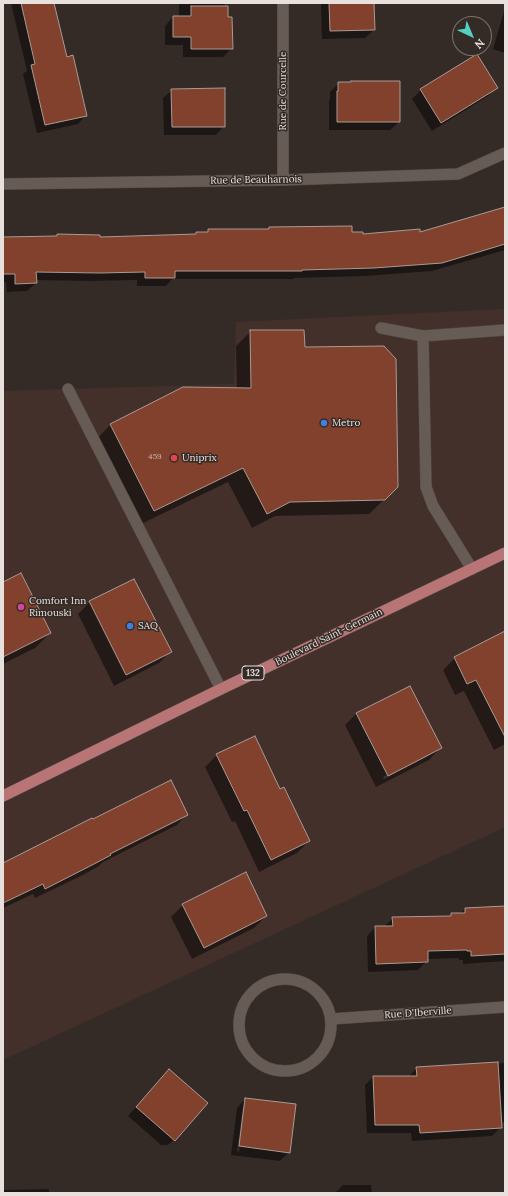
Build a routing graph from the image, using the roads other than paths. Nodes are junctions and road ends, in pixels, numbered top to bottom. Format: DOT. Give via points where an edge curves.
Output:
graph roads {
  1 [pos="283,3"];
  2 [pos="505,153"];
  3 [pos="283,180"];
  4 [pos="3,184"];
  5 [pos="381,328"];
  6 [pos="505,330"];
  7 [pos="423,336"];
  8 [pos="68,389"];
  9 [pos="505,553"];
  10 [pos="472,569"];
  11 [pos="221,689"];
  12 [pos="3,796"];
  13 [pos="505,1007"];
  14 [pos="331,1019"];
  1 -- 3 [label="street, Rue de Courcelle"];
  2 -- 3 [label="street, Rue de Beauharnois" via="458,174"];
  3 -- 4 [label="street, Rue de Beauharnois"];
  5 -- 7 [label="street"];
  6 -- 7 [label="street"];
  7 -- 10 [label="street" via="426,488 433,506"];
  8 -- 11 [label="street"];
  9 -- 10 [label="main road, Boulevard Saint-Germain / 132"];
  10 -- 11 [label="main road, Boulevard Saint-Germain / 132"];
  11 -- 12 [label="main road, Boulevard Saint-Germain / 132"];
  13 -- 14 [label="street, Rue D'Iberville"];
  14 -- 14 [label="street" via="326,1004 317,991 304,982 289,978 274,980 259,986 248,996 240,1010 240,1040 248,1054 259,1064 272,1070 288,1072 316,1060 331,1034"];
}
